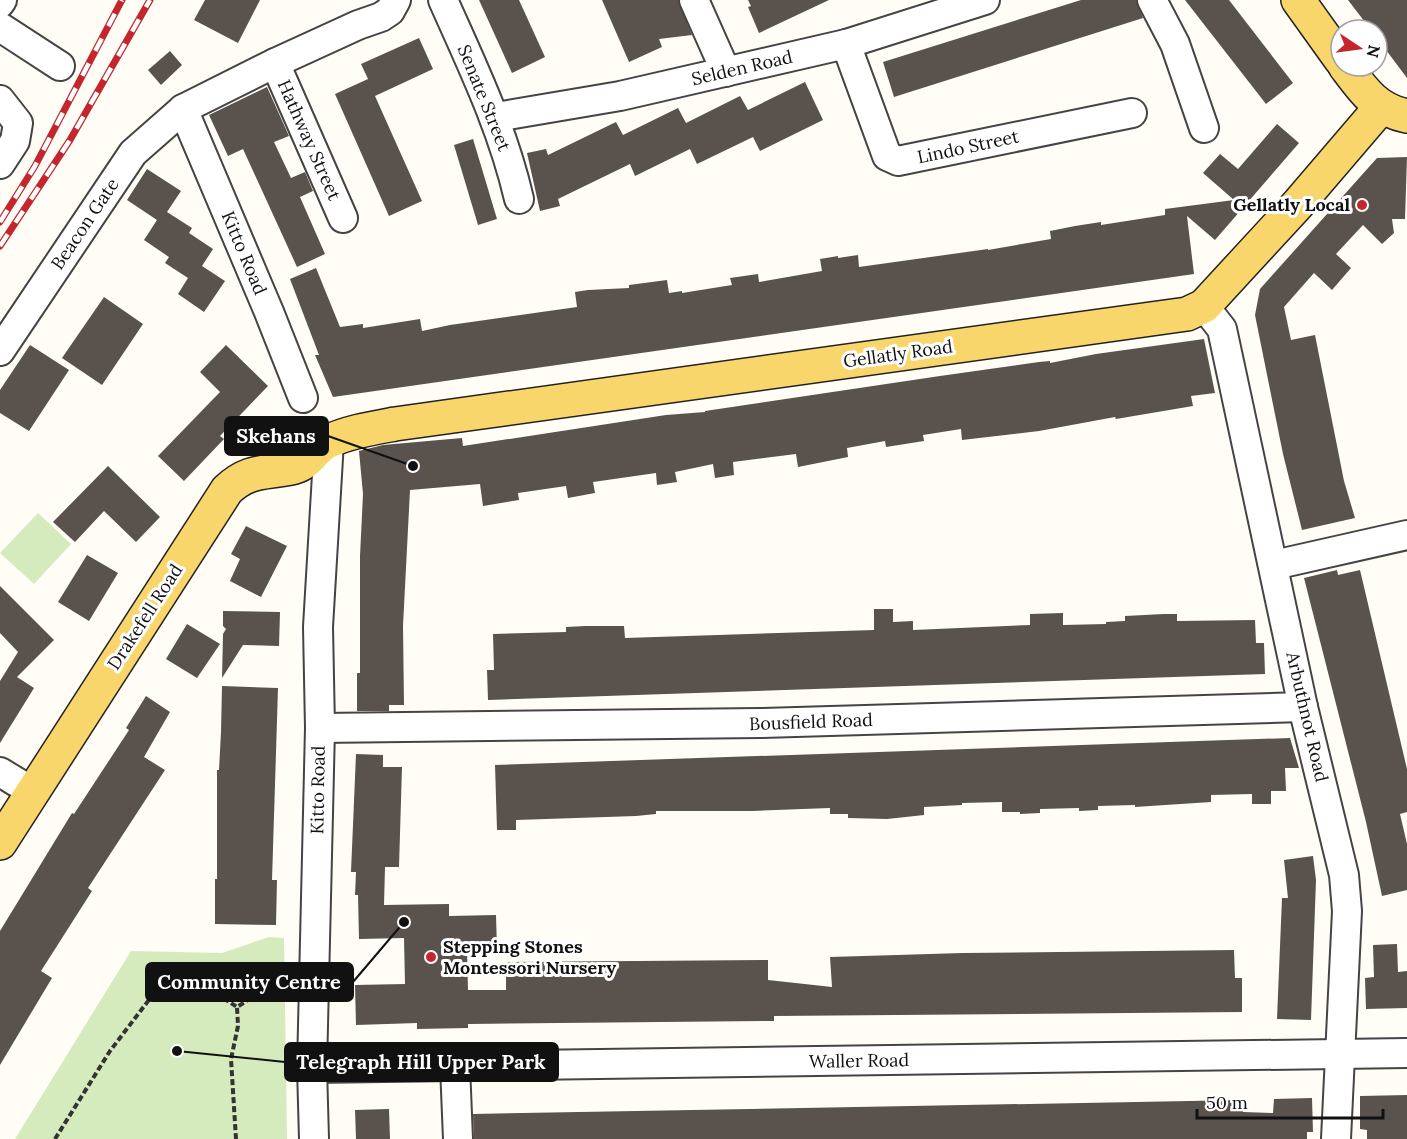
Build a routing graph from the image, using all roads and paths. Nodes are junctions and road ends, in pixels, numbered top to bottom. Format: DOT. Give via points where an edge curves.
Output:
graph roads {
  1 [pos="396,0"];
  2 [pos="443,0"];
  3 [pos="694,0"];
  4 [pos="985,0"];
  5 [pos="1152,0"];
  6 [pos="1298,0"];
  7 [pos="0,27"];
  8 [pos="1329,43"];
  9 [pos="846,44"];
  10 [pos="275,63"];
  11 [pos="60,66"];
  12 [pos="726,72"];
  13 [pos="1354,78"];
  14 [pos="0,100"];
  15 [pos="183,109"];
  16 [pos="1394,111"];
  17 [pos="1132,113"];
  18 [pos="495,119"];
  19 [pos="1204,128"];
  20 [pos="0,164"];
  21 [pos="519,199"];
  22 [pos="344,218"];
  23 [pos="1204,306"];
  24 [pos="0,351"];
  25 [pos="303,398"];
  26 [pos="329,441"];
  27 [pos="1407,535"];
  28 [pos="1274,565"];
  29 [pos="1303,707"];
  30 [pos="320,728"];
  31 [pos="0,771"];
  32 [pos="33,792"];
  33 [pos="0,843"];
  34 [pos="315,981"];
  35 [pos="237,1007"];
  36 [pos="1407,1053"];
  37 [pos="1340,1054"];
  38 [pos="455,1066"];
  39 [pos="312,1068"];
  40 [pos="55,1139"];
  41 [pos="236,1139"];
  42 [pos="314,1139"];
  43 [pos="458,1139"];
  44 [pos="1336,1139"];
  1 -- 10 [label="street, Beacon Gate" via="390,11 381,16"];
  2 -- 18 [label="street, Senate Street"];
  3 -- 12 [label="street"];
  4 -- 9 [label="street, Selden Road"];
  5 -- 19 [label="street" via="1174,44"];
  6 -- 8 [label="main road"];
  7 -- 11 [label="street"];
  9 -- 12 [label="street, Selden Road"];
  9 -- 17 [label="street, Lindo Street" via="887,156 898,161"];
  10 -- 15 [label="street, Beacon Gate"];
  10 -- 22 [label="street, Hathway Street"];
  12 -- 18 [label="street, Selden Road"];
  13 -- 16 [label="main road"];
  14 -- 20 [label="street" via="18,123 15,141"];
  15 -- 24 [label="street, Beacon Gate" via="133,153"];
  15 -- 25 [label="street, Kitto Road"];
  16 -- 23 [label="main road, Gellatly Road" via="1298,204"];
  18 -- 21 [label="street, Senate Street"];
  23 -- 26 [label="main road, Gellatly Road" via="1187,314 394,424"];
  23 -- 28 [label="street, Arbuthnot Road" via="1222,329"];
  26 -- 30 [label="street, Kitto Road" via="318,627"];
  26 -- 32 [label="main road, Drakefell Road" via="302,464 245,475 227,490"];
  27 -- 28 [label="street"];
  28 -- 29 [label="street, Arbuthnot Road"];
  29 -- 30 [label="street, Bousfield Road" via="760,723"];
  29 -- 37 [label="street, Arbuthnot Road" via="1344,875 1347,911"];
  30 -- 34 [label="street, Kitto Road"];
  31 -- 32 [label="street"];
  32 -- 33 [label="main road, Drakefell Road"];
  34 -- 35 [label="path" via="290,981 284,964 278,981"];
  34 -- 39 [label="street, Kitto Road"];
  35 -- 40 [label="path" via="188,983 159,988 110,1051"];
  35 -- 41 [label="path" via="238,1026 231,1059"];
  36 -- 37 [label="street, Waller Road"];
  37 -- 38 [label="street, Waller Road"];
  37 -- 44 [label="street, Arbuthnot Road"];
  38 -- 39 [label="street, Waller Road"];
  38 -- 43 [label="street"];
  39 -- 42 [label="street, Kitto Road"];
}
